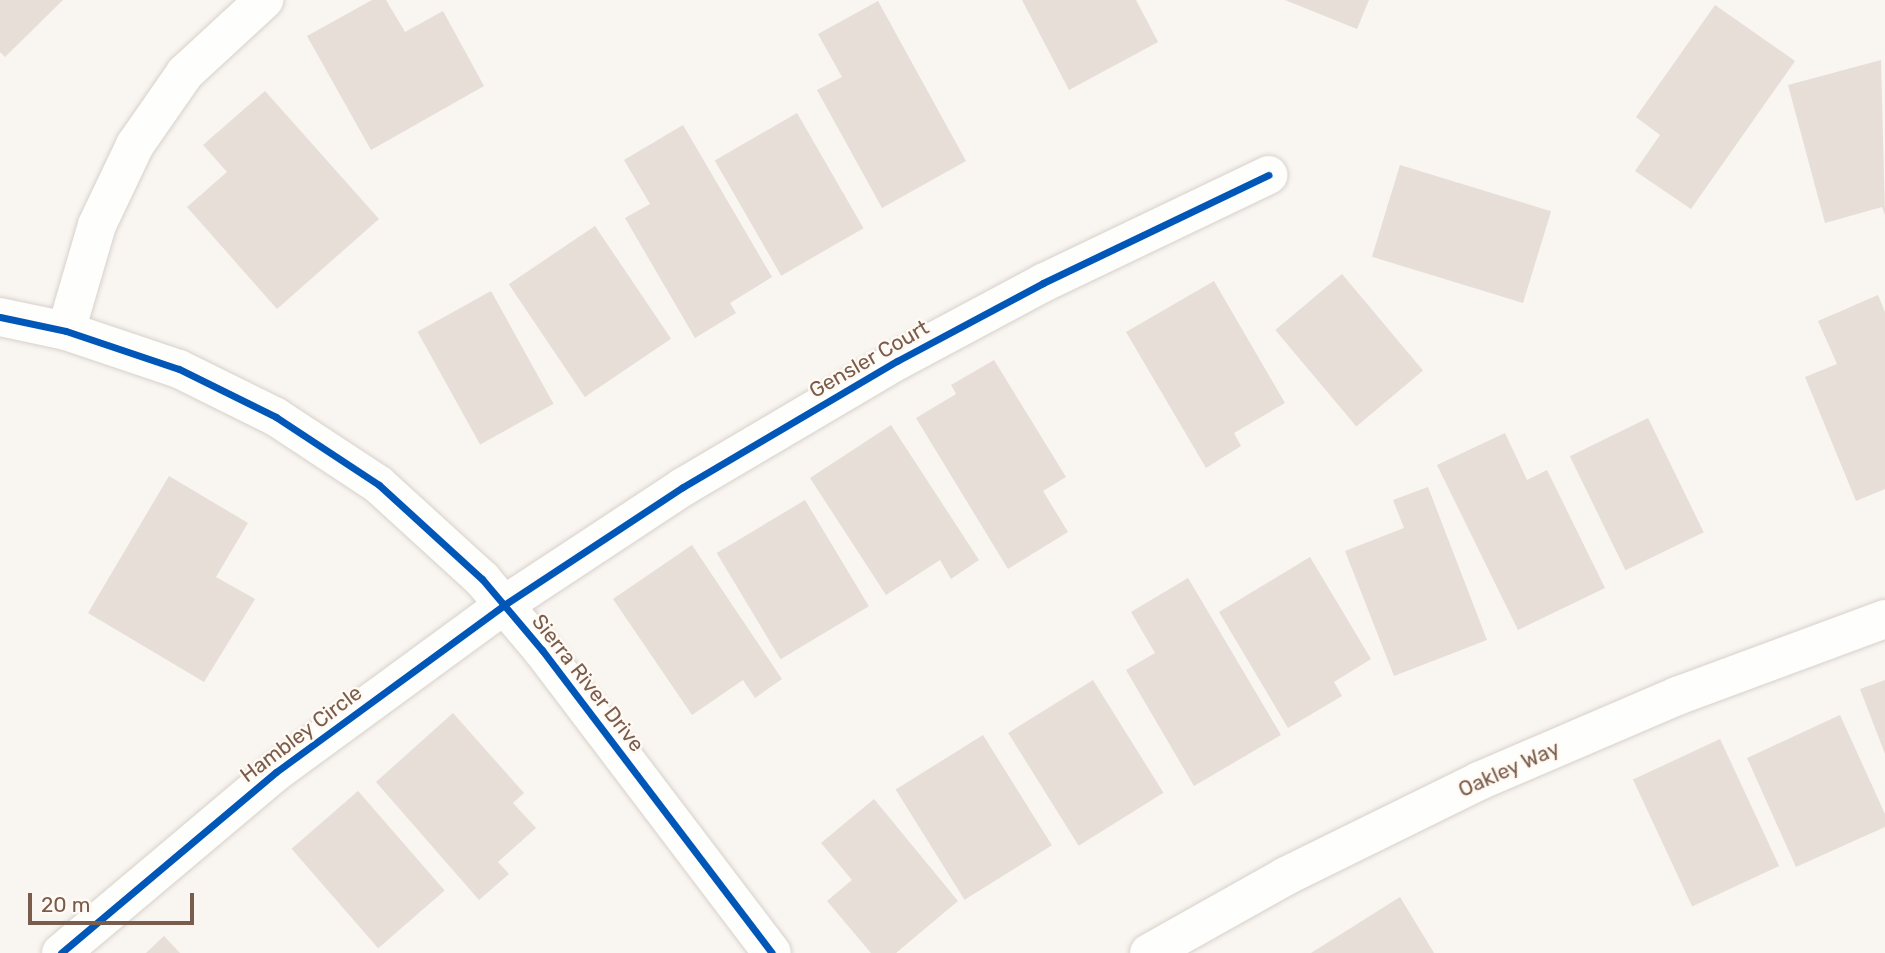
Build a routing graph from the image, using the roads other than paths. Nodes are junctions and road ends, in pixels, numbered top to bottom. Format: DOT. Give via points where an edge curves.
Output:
graph roads {
  1 [pos="264,0"];
  2 [pos="1268,175"];
  3 [pos="0,317"];
  4 [pos="66,331"];
  5 [pos="505,605"];
  6 [pos="1885,619"];
  7 [pos="61,953"];
  8 [pos="772,953"];
  9 [pos="1149,953"];
  1 -- 4 [label="street" via="185,73 135,145 97,225"];
  2 -- 5 [label="street, Gensler Court" via="1043,283 897,361 683,487"];
  3 -- 4 [label="street, Sierra River Drive"];
  4 -- 5 [label="street, Sierra River Drive" via="179,369 276,417 379,485"];
  5 -- 7 [label="street, Hambley Circle" via="276,772"];
  5 -- 8 [label="street, Sierra River Drive"];
  6 -- 9 [label="street, Oakley Way" via="1677,696 1479,781 1286,876"];
}
